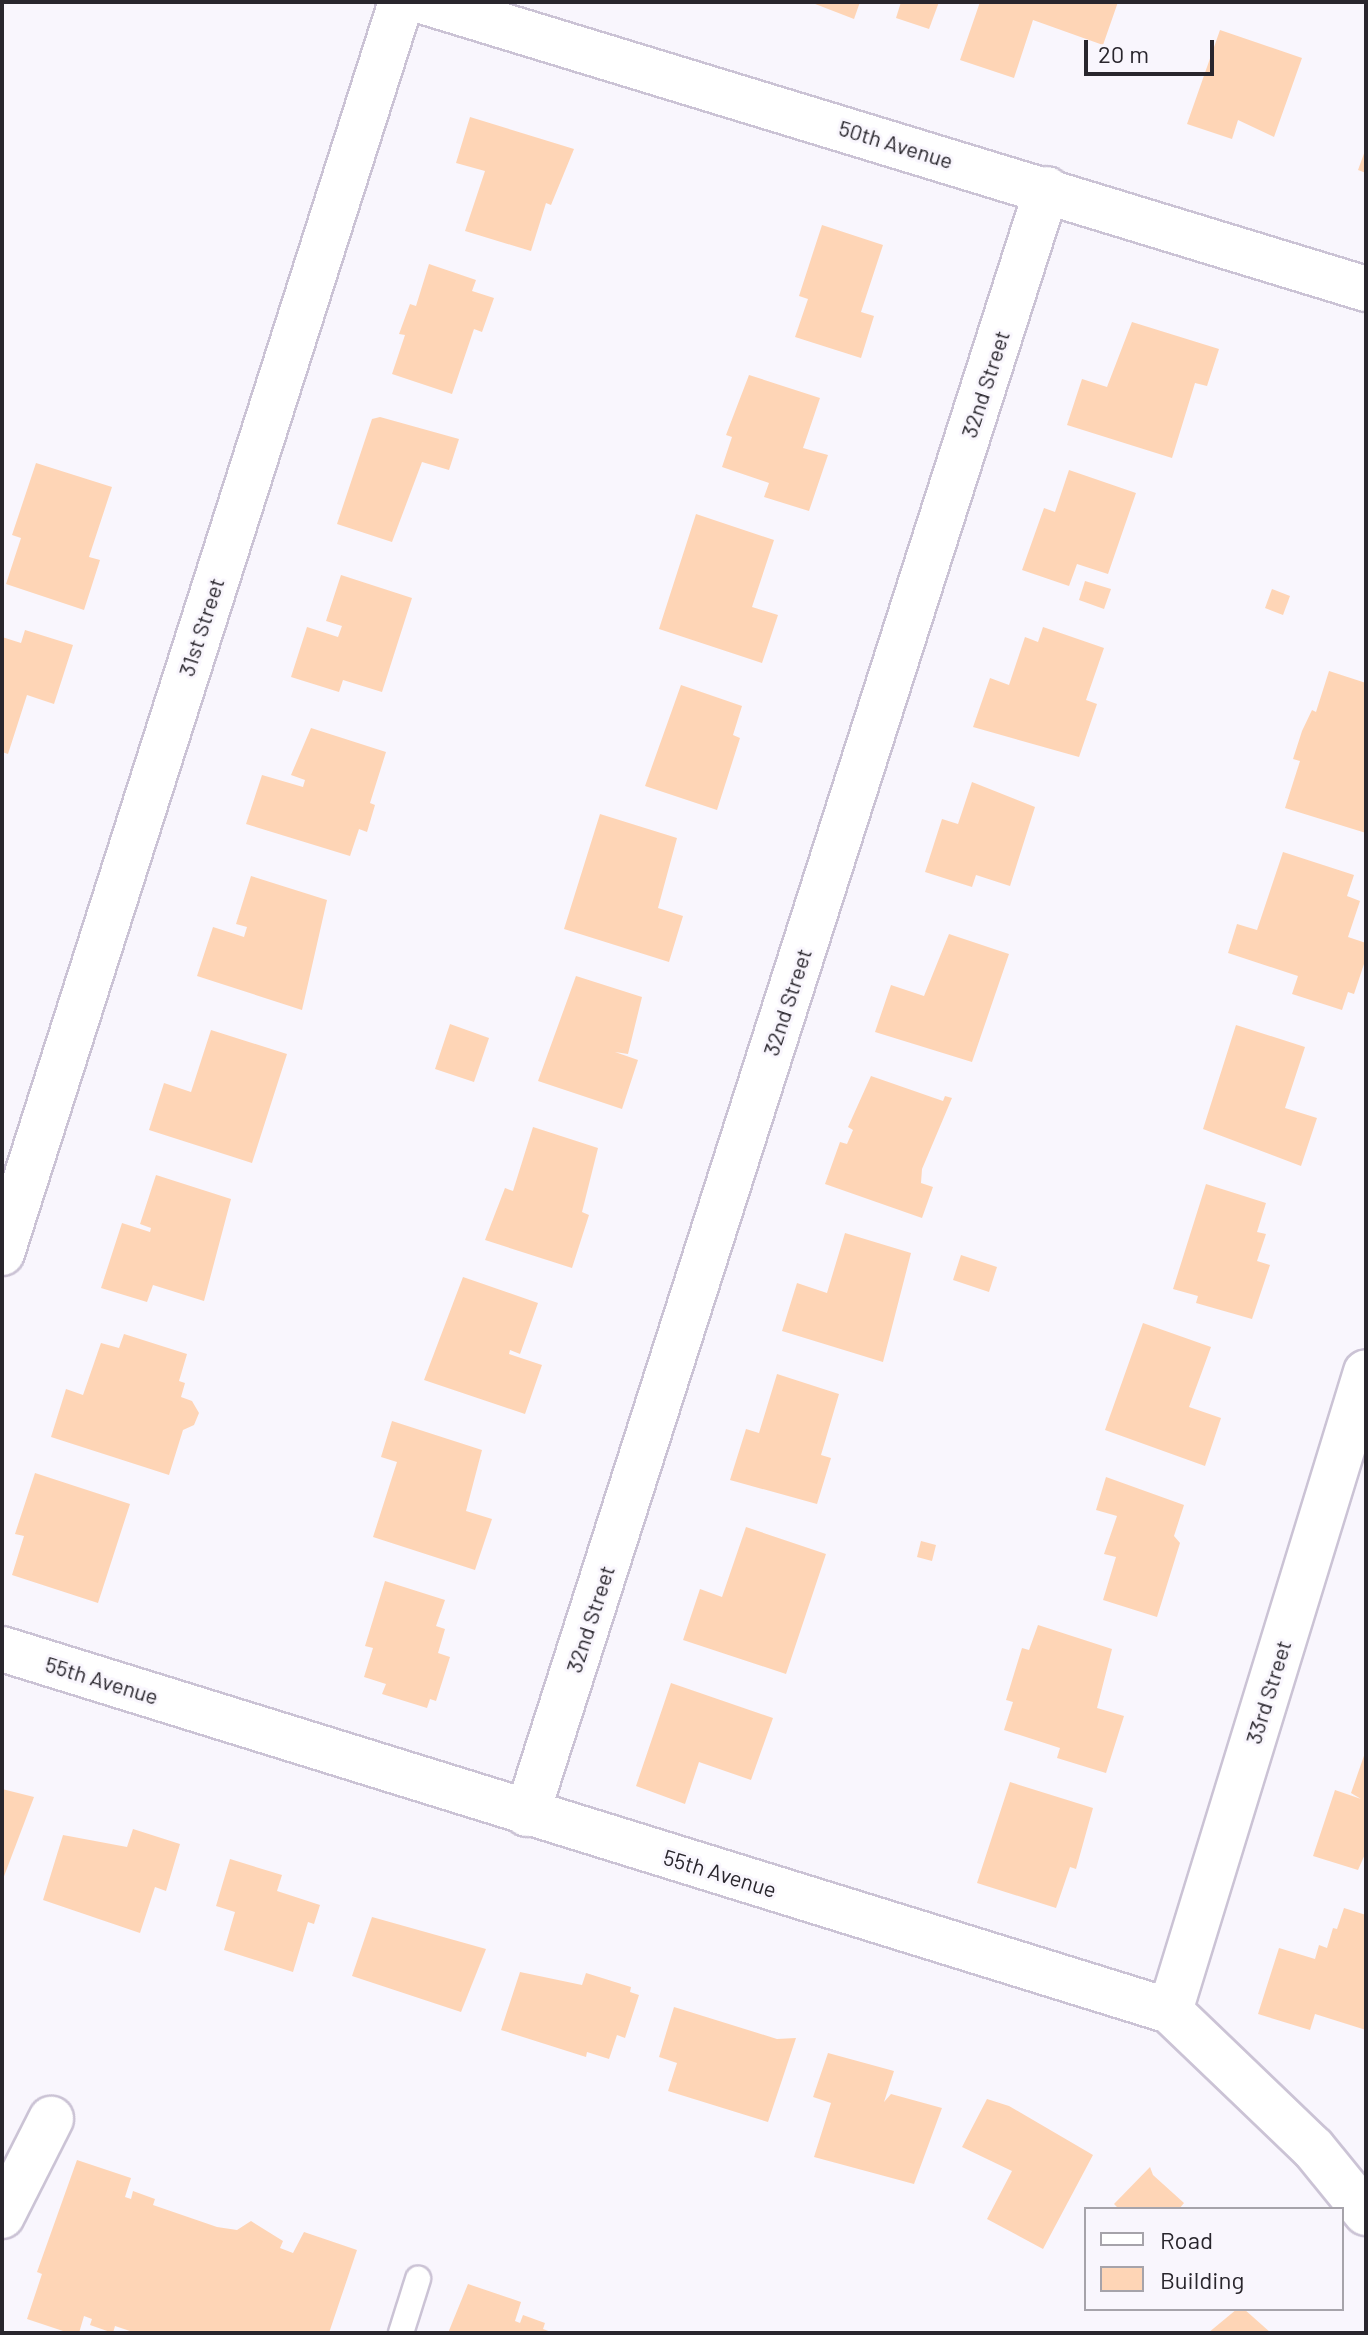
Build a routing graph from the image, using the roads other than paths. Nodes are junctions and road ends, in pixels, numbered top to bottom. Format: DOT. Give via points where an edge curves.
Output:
graph roads {
  1 [pos="401,2"];
  2 [pos="425,2"];
  3 [pos="1047,189"];
  4 [pos="1366,289"];
  5 [pos="15,1166"];
  6 [pos="2,1253"];
  7 [pos="1366,1372"];
  8 [pos="2,1649"];
  9 [pos="527,1814"];
  10 [pos="1170,2011"];
  11 [pos="51,2119"];
  12 [pos="1366,2213"];
  13 [pos="2,2216"];
  14 [pos="418,2279"];
  15 [pos="401,2333"];
  1 -- 5 [label="street, 31st Street"];
  2 -- 3 [label="street, 50th Avenue"];
  3 -- 4 [label="street, 50th Avenue"];
  3 -- 9 [label="street, 32nd Street"];
  5 -- 6 [label="street, 31st Street"];
  7 -- 10 [label="street, 33rd Street"];
  8 -- 9 [label="street, 55th Avenue"];
  9 -- 10 [label="street, 55th Avenue"];
  10 -- 12 [label="street, 55th Avenue" via="1313,2148"];
  11 -- 13 [label="street"];
  14 -- 15 [label="lane"];
}
